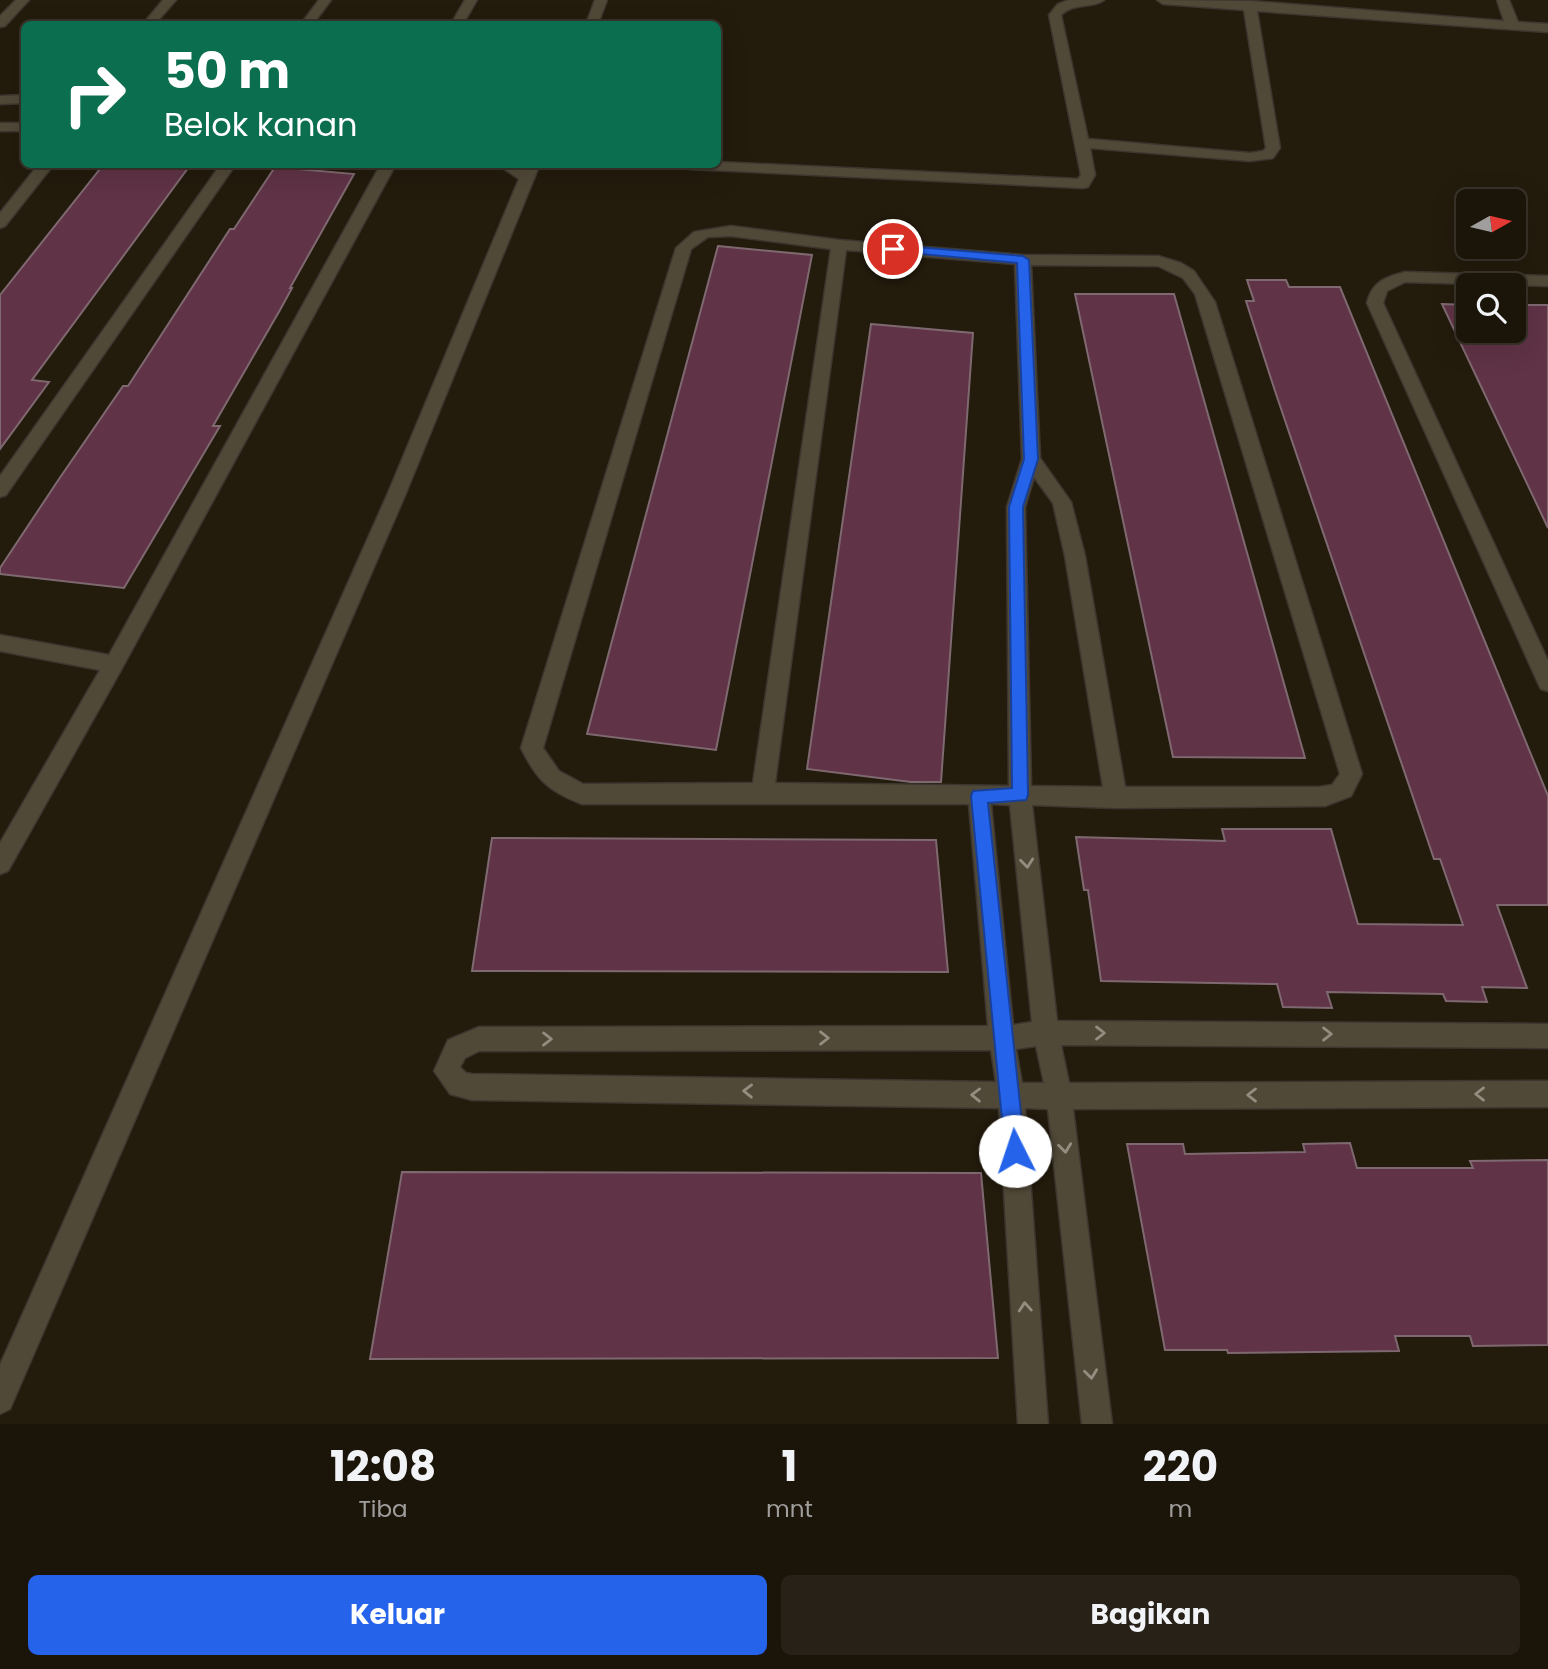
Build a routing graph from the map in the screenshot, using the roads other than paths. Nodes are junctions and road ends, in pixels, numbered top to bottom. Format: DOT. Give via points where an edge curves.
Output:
graph roads {
  1 [pos="23,0"];
  2 [pos="170,0"];
  3 [pos="325,0"];
  4 [pos="471,0"];
  5 [pos="601,0"];
  6 [pos="1098,0"];
  7 [pos="1163,0"];
  8 [pos="1503,0"];
  9 [pos="1250,5"];
  10 [pos="152,21"];
  11 [pos="309,21"];
  12 [pos="459,21"];
  13 [pos="593,21"];
  14 [pos="0,23"];
  15 [pos="1513,27"];
  16 [pos="1548,28"];
  17 [pos="21,99"];
  18 [pos="0,100"];
  19 [pos="21,127"];
  20 [pos="0,128"];
  21 [pos="1082,143"];
  22 [pos="721,167"];
  23 [pos="44,168"];
  24 [pos="226,168"];
  25 [pos="387,168"];
  26 [pos="531,172"];
  27 [pos="0,223"];
  28 [pos="839,245"];
  29 [pos="1023,260"];
  30 [pos="1548,281"];
  31 [pos="1031,459"];
  32 [pos="0,490"];
  33 [pos="0,643"];
  34 [pos="114,664"];
  35 [pos="1548,683"];
  36 [pos="763,791"];
  37 [pos="1020,795"];
  38 [pos="979,796"];
  39 [pos="1116,798"];
  40 [pos="0,863"];
  41 [pos="1046,1033"];
  42 [pos="1548,1035"];
  43 [pos="1002,1038"];
  44 [pos="1548,1094"];
  45 [pos="1011,1096"];
  46 [pos="1059,1096"];
  47 [pos="0,1399"];
  48 [pos="1033,1424"];
  49 [pos="1097,1424"];
  1 -- 14 [label="street"];
  2 -- 10 [label="street"];
  3 -- 11 [label="street"];
  4 -- 12 [label="street"];
  5 -- 13 [label="street"];
  6 -- 21 [label="street" via="1071,3 1055,15"];
  7 -- 9 [label="street"];
  8 -- 15 [label="street"];
  9 -- 15 [label="street"];
  9 -- 21 [label="street" via="1273,148 1268,155"];
  15 -- 16 [label="street"];
  17 -- 18 [label="street"];
  19 -- 20 [label="street"];
  21 -- 22 [label="street" via="1088,175 1083,184"];
  23 -- 27 [label="street"];
  24 -- 32 [label="street"];
  25 -- 34 [label="street"];
  26 -- 47 [label="street" via="397,493"];
  28 -- 29 [label="street"];
  28 -- 36 [label="street"];
  28 -- 36 [label="street" via="731,231 703,232 684,248 532,748 543,772 559,786 582,794"];
  29 -- 31 [label="street"];
  29 -- 39 [label="street" via="1158,261 1185,270 1199,286 1351,774 1347,788 1329,796"];
  30 -- 35 [label="street" via="1405,277 1383,284 1375,303"];
  31 -- 37 [label="street" via="1016,507"];
  31 -- 39 [label="street" via="1062,502"];
  33 -- 34 [label="street"];
  34 -- 40 [label="street"];
  36 -- 38 [label="street"];
  37 -- 38 [label="street"];
  37 -- 39 [label="street"];
  37 -- 41 [label="street, one-way"];
  38 -- 43 [label="street"];
  41 -- 42 [label="street, one-way"];
  41 -- 43 [label="street"];
  41 -- 46 [label="street"];
  43 -- 45 [label="street"];
  45 -- 43 [label="street, one-way" via="472,1087 459,1085 447,1071 450,1055 459,1046 479,1039"];
  44 -- 46 [label="street, one-way"];
  45 -- 46 [label="street"];
  48 -- 45 [label="street, one-way"];
  46 -- 49 [label="street, one-way"];
}
